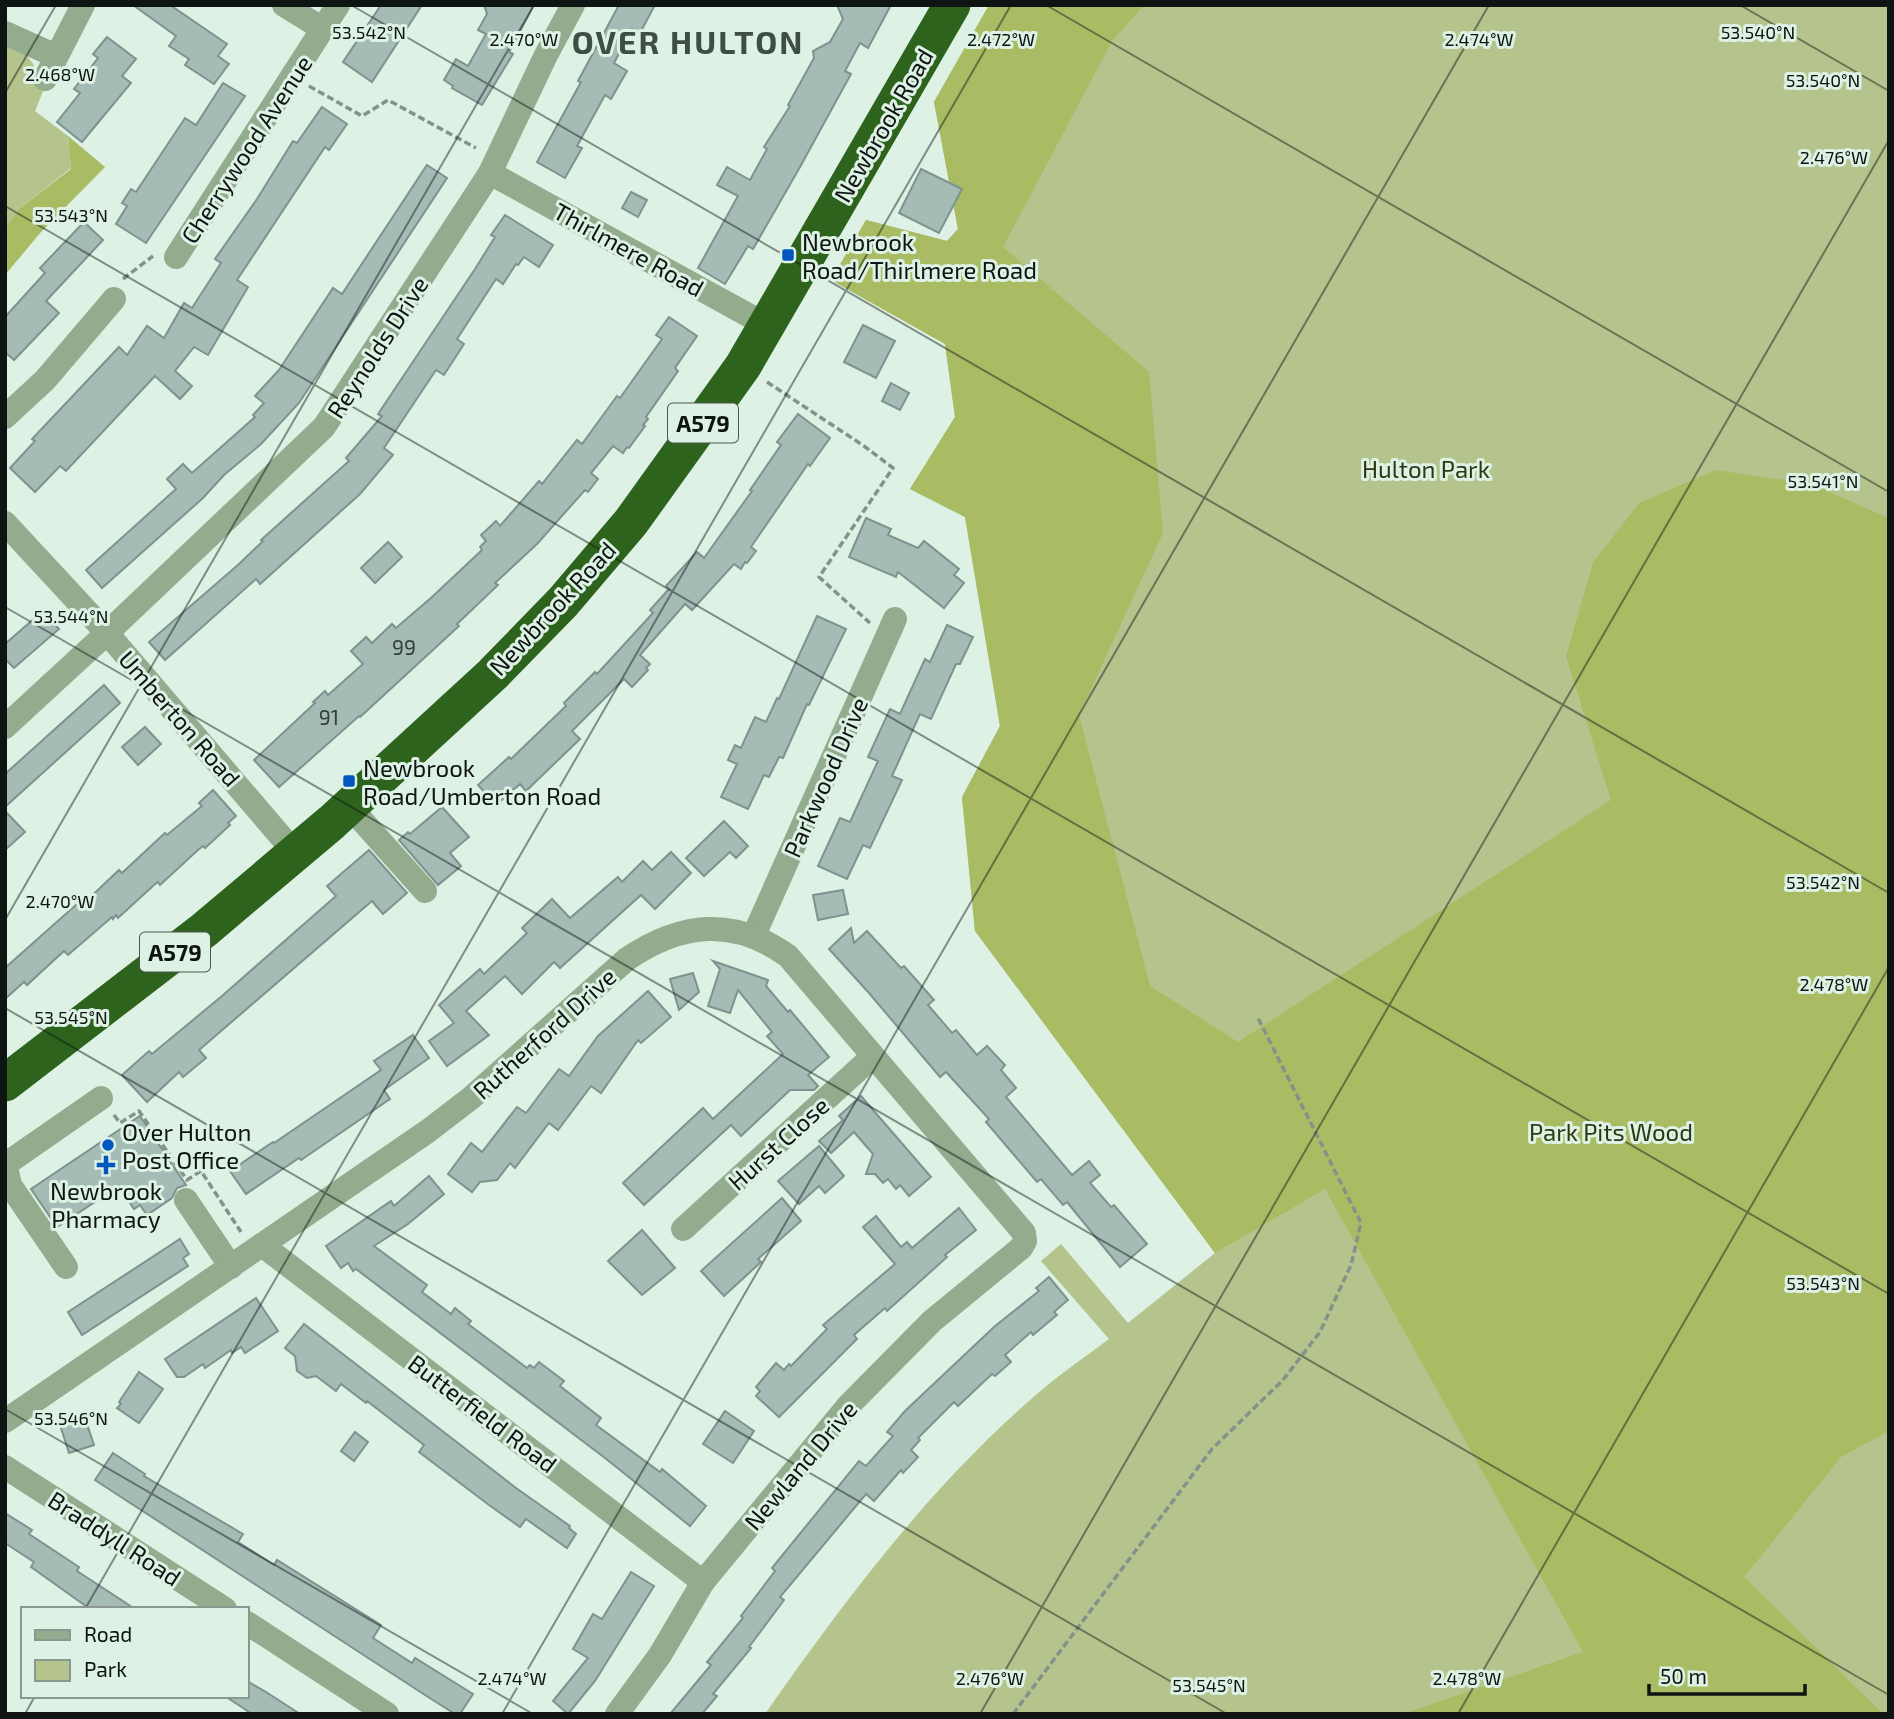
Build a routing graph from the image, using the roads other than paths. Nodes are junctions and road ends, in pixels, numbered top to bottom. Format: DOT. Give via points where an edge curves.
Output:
graph roads {
  1 [pos="83,5"];
  2 [pos="284,5"];
  3 [pos="338,5"];
  4 [pos="573,5"];
  5 [pos="952,5"];
  6 [pos="323,29"];
  7 [pos="5,33"];
  8 [pos="56,55"];
  9 [pos="45,79"];
  10 [pos="494,166"];
  11 [pos="176,257"];
  12 [pos="102,303"];
  13 [pos="768,326"];
  14 [pos="5,417"];
  15 [pos="5,523"];
  16 [pos="891,623"];
  17 [pos="107,634"];
  18 [pos="5,727"];
  19 [pos="349,807"];
  20 [pos="295,853"];
  21 [pos="425,891"];
  22 [pos="754,935"];
  23 [pos="872,1057"];
  24 [pos="5,1083"];
  25 [pos="101,1098"];
  26 [pos="6,1163"];
  27 [pos="186,1200"];
  28 [pos="682,1228"];
  29 [pos="258,1248"];
  30 [pos="1021,1248"];
  31 [pos="66,1266"];
  32 [pos="231,1267"];
  33 [pos="5,1421"];
  34 [pos="5,1466"];
  35 [pos="703,1582"];
  36 [pos="222,1607"];
  37 [pos="248,1624"];
  38 [pos="387,1714"];
  39 [pos="617,1714"];
  1 -- 8 [label="street"];
  2 -- 6 [label="street"];
  3 -- 6 [label="street, Cherrywood Avenue"];
  4 -- 10 [label="street, Reynolds Drive"];
  5 -- 13 [label="highway, Newbrook Road / A579"];
  6 -- 11 [label="street, Cherrywood Avenue"];
  7 -- 8 [label="street"];
  8 -- 9 [label="street"];
  10 -- 13 [label="street, Thirlmere Road"];
  10 -- 17 [label="street, Reynolds Drive" via="324,427"];
  12 -- 14 [label="street" via="45,380"];
  13 -- 19 [label="highway, Newbrook Road / A579" via="631,522 563,602 493,674"];
  15 -- 17 [label="street, Umberton Road"];
  16 -- 22 [label="street, Parkwood Drive"];
  17 -- 18 [label="street, Reynolds Drive"];
  17 -- 20 [label="street, Umberton Road"];
  19 -- 20 [label="highway, Newbrook Road / A579"];
  19 -- 21 [label="street"];
  20 -- 24 [label="highway, Newbrook Road / A579" via="204,930"];
  22 -- 23 [label="street, Rutherford Drive" via="788,956"];
  22 -- 29 [label="street, Rutherford Drive" via="701,930 648,944 471,1098"];
  23 -- 28 [label="street, Hurst Close"];
  23 -- 30 [label="street, Rutherford Drive" via="1024,1233"];
  25 -- 26 [label="street"];
  26 -- 31 [label="street" via="9,1185"];
  27 -- 32 [label="street"];
  29 -- 32 [label="street, Rutherford Drive"];
  29 -- 35 [label="street, Butterfield Road"];
  30 -- 35 [label="street, Newland Drive" via="932,1321 847,1407"];
  32 -- 33 [label="street, Rutherford Drive"];
  34 -- 36 [label="street, Braddyll Road"];
  35 -- 39 [label="street, Newland Drive" via="660,1655"];
  37 -- 38 [label="street"];
}
